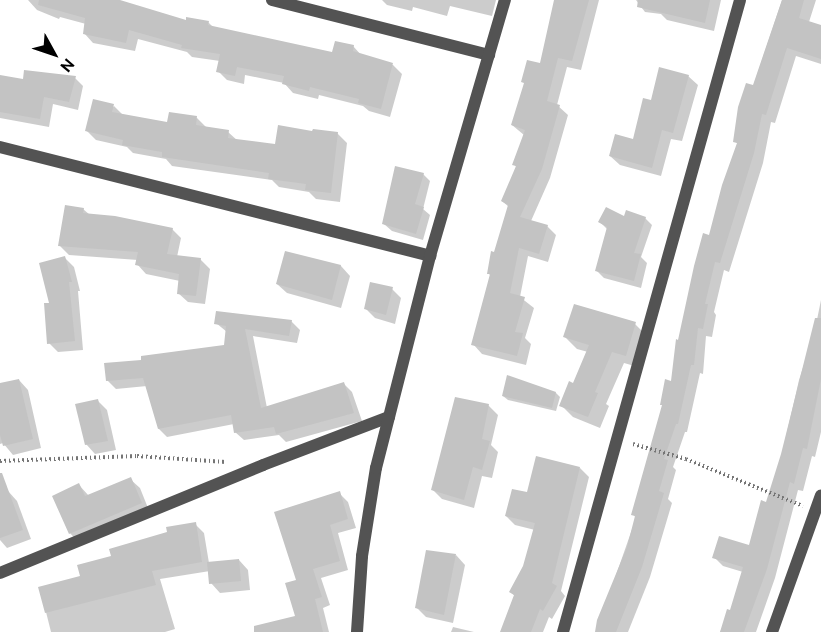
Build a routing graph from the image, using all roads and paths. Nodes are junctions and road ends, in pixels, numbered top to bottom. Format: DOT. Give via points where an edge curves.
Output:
graph roads {
  1 [pos="272,0"];
  2 [pos="505,0"];
  3 [pos="740,0"];
  4 [pos="489,55"];
  5 [pos="0,147"];
  6 [pos="430,256"];
  7 [pos="389,417"];
  8 [pos="617,440"];
  9 [pos="0,461"];
  10 [pos="228,463"];
  11 [pos="821,495"];
  12 [pos="818,513"];
  13 [pos="0,573"];
  14 [pos="357,632"];
  15 [pos="563,632"];
  16 [pos="772,632"];
  1 -- 4 [label="street"];
  2 -- 4 [label="street"];
  3 -- 8 [label="street"];
  4 -- 6 [label="street"];
  5 -- 6 [label="street"];
  6 -- 7 [label="street"];
  7 -- 13 [label="street"];
  7 -- 14 [label="street" via="369,506"];
  8 -- 12 [label="path" via="687,459"];
  8 -- 15 [label="street"];
  9 -- 10 [label="path" via="137,456"];
  11 -- 12 [label="street"];
  12 -- 16 [label="street"];
}
